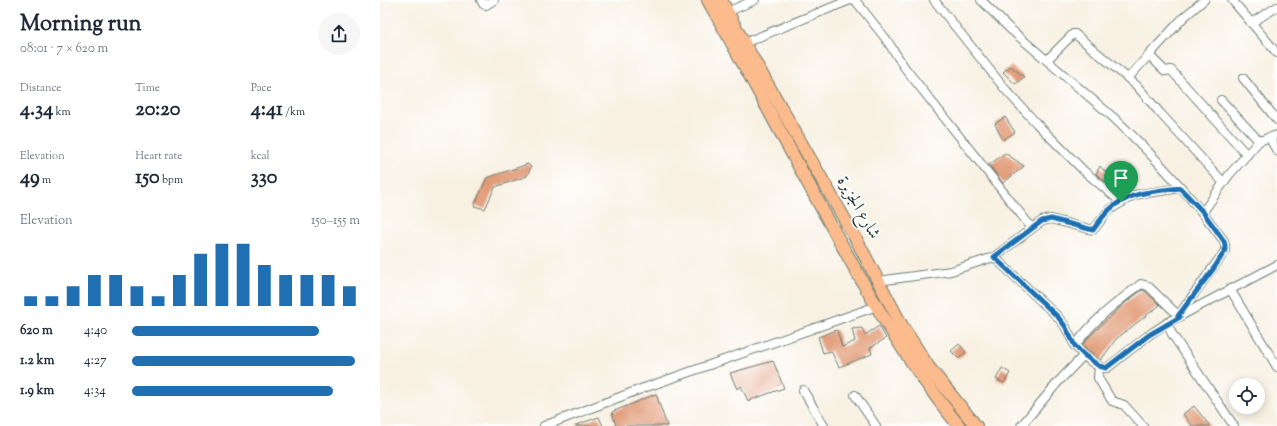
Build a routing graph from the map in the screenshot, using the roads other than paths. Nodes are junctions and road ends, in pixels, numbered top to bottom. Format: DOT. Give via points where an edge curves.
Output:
graph roads {
  1 [pos="481,0"];
  2 [pos="494,0"];
  3 [pos="708,0"];
  4 [pos="721,0"];
  5 [pos="755,0"];
  6 [pos="850,0"];
  7 [pos="855,0"];
  8 [pos="934,0"];
  9 [pos="981,0"];
  10 [pos="1204,0"];
  11 [pos="1232,0"];
  12 [pos="1277,6"];
  13 [pos="728,12"];
  14 [pos="1251,23"];
  15 [pos="740,45"];
  16 [pos="1277,53"];
  17 [pos="1149,55"];
  18 [pos="1047,60"];
  19 [pos="1128,78"];
  20 [pos="1243,78"];
  21 [pos="1221,100"];
  22 [pos="1277,120"];
  23 [pos="1273,136"];
  24 [pos="1260,142"];
  25 [pos="1277,151"];
  26 [pos="1247,155"];
  27 [pos="1223,182"];
  28 [pos="1180,188"];
  29 [pos="1121,202"];
  30 [pos="1203,212"];
  31 [pos="1031,227"];
  32 [pos="856,239"];
  33 [pos="843,247"];
  34 [pos="994,257"];
  35 [pos="1277,265"];
  36 [pos="878,281"];
  37 [pos="1230,289"];
  38 [pos="877,306"];
  39 [pos="1179,317"];
  40 [pos="1167,323"];
  41 [pos="1075,346"];
  42 [pos="1084,355"];
  43 [pos="1276,363"];
  44 [pos="1099,366"];
  45 [pos="802,390"];
  46 [pos="855,395"];
  47 [pos="1230,424"];
  48 [pos="544,426"];
  49 [pos="824,426"];
  50 [pos="876,426"];
  51 [pos="959,426"];
  52 [pos="976,426"];
  53 [pos="1021,426"];
  54 [pos="1143,426"];
  1 -- 2 [label="street" via="486,5"];
  3 -- 15 [label="main road, شارع الجزيرة"];
  4 -- 13 [label="main road, شارع الجزيرة"];
  5 -- 13 [label="street"];
  6 -- 15 [label="street"];
  7 -- 31 [label="street" via="905,68"];
  8 -- 29 [label="street" via="1005,89 1036,123"];
  9 -- 18 [label="street" via="1008,28"];
  10 -- 17 [label="street" via="1184,17"];
  11 -- 14 [label="street"];
  12 -- 14 [label="street"];
  13 -- 15 [label="main road, شارع الجزيرة"];
  14 -- 16 [label="street"];
  15 -- 32 [label="main road, شارع الجزيرة"];
  15 -- 33 [label="main road, شارع الجزيرة"];
  17 -- 19 [label="street"];
  17 -- 26 [label="street" via="1165,71 1170,70"];
  18 -- 19 [label="street" via="1074,33"];
  18 -- 28 [label="street" via="1129,132"];
  19 -- 27 [label="street"];
  20 -- 22 [label="street"];
  21 -- 24 [label="street"];
  23 -- 24 [label="street"];
  23 -- 25 [label="street"];
  24 -- 26 [label="street"];
  26 -- 27 [label="street"];
  27 -- 30 [label="street"];
  28 -- 29 [label="street" via="1142,193"];
  28 -- 30 [label="street"];
  29 -- 31 [label="street" via="1109,210 1093,230 1051,219"];
  30 -- 39 [label="street" via="1224,241 1225,251"];
  31 -- 34 [label="street"];
  32 -- 33 [label="main road"];
  32 -- 36 [label="main road, شارع الجزيرة"];
  33 -- 38 [label="main road, شارع الجزيرة"];
  34 -- 36 [label="street" via="951,271"];
  34 -- 41 [label="street" via="1058,317"];
  35 -- 37 [label="street"];
  36 -- 52 [label="main road, شارع الجزيرة" via="915,348"];
  37 -- 39 [label="street"];
  37 -- 43 [label="street"];
  38 -- 48 [label="street"];
  38 -- 51 [label="main road, شارع الجزيرة" via="908,359"];
  39 -- 40 [label="street"];
  39 -- 41 [label="street" via="1148,286 1141,284 1098,317"];
  40 -- 44 [label="street" via="1106,368"];
  40 -- 47 [label="street"];
  41 -- 42 [label="street"];
  42 -- 44 [label="street"];
  42 -- 53 [label="street"];
  44 -- 54 [label="street" via="1098,378 1112,401 1124,405"];
  45 -- 49 [label="street"];
  46 -- 50 [label="street"];
}
